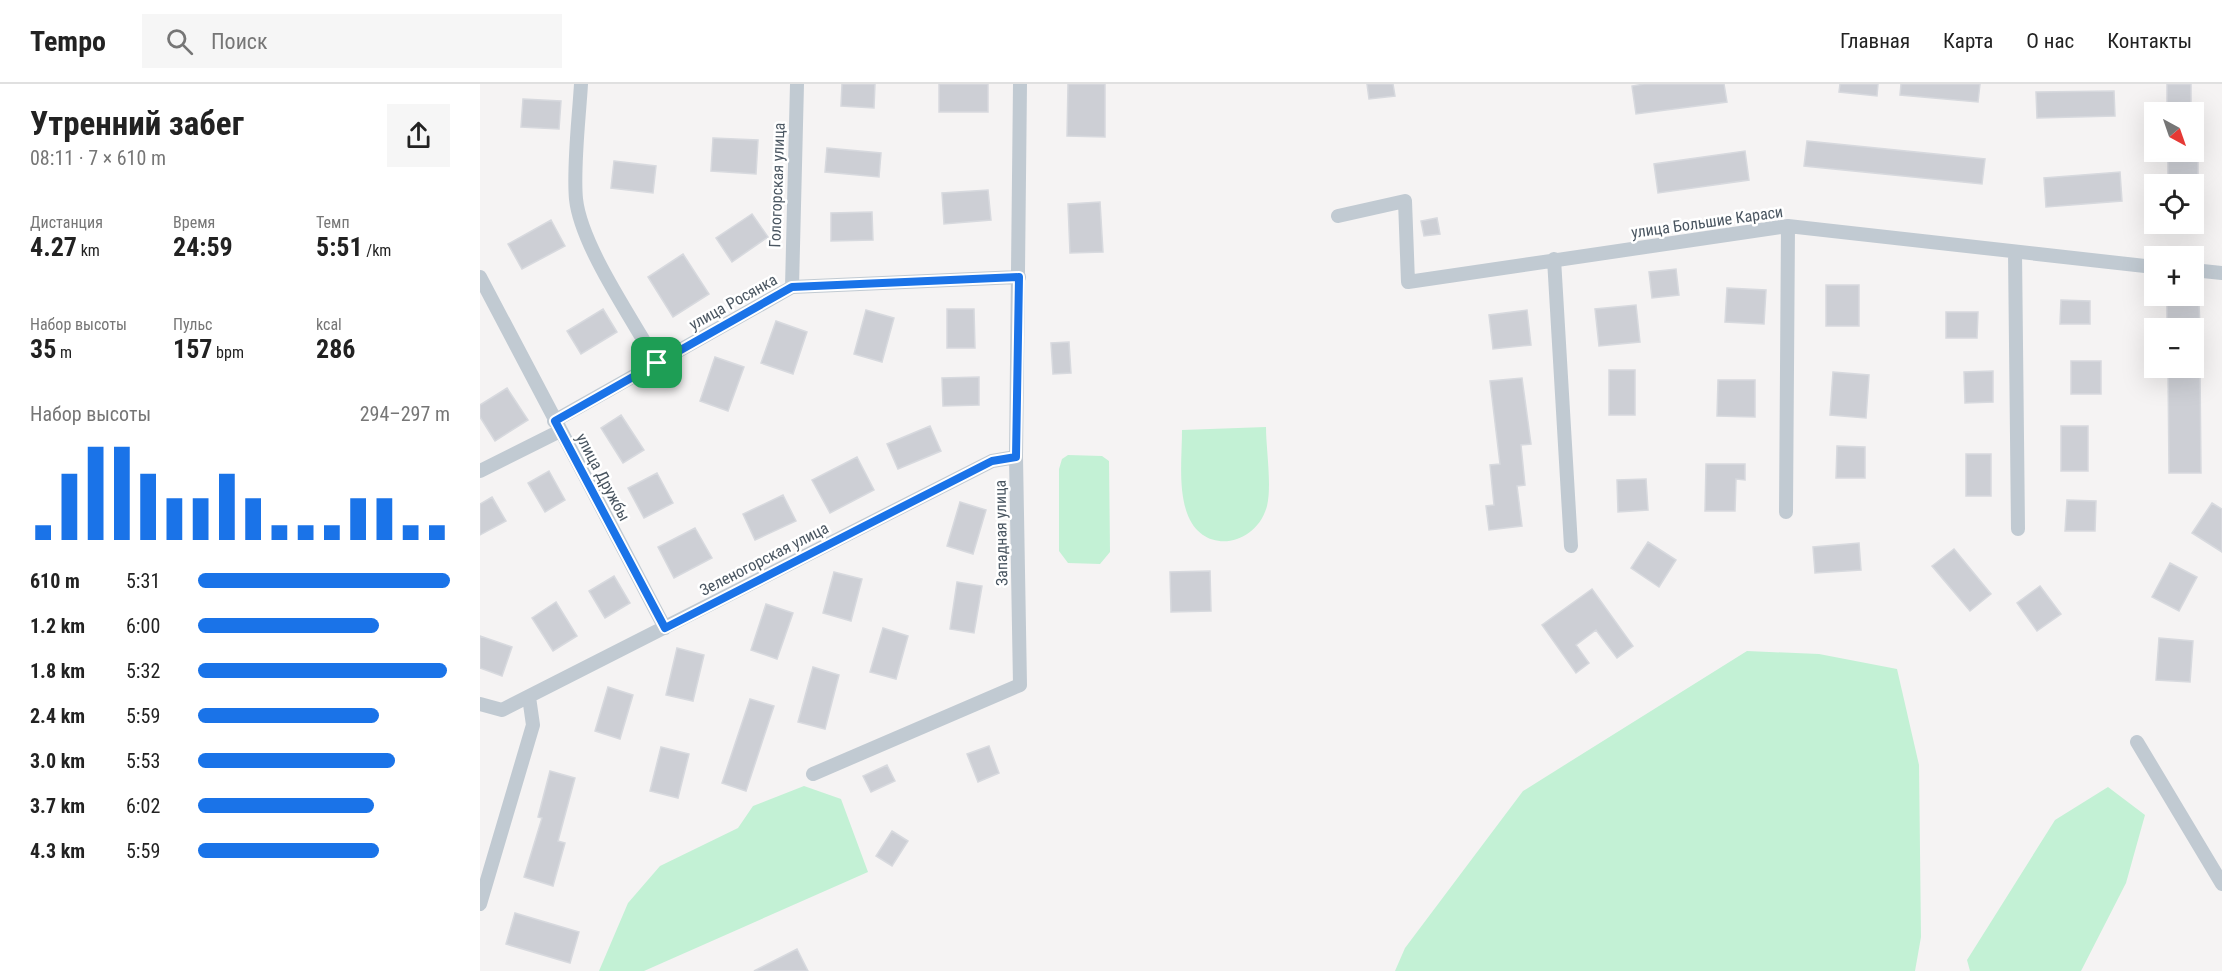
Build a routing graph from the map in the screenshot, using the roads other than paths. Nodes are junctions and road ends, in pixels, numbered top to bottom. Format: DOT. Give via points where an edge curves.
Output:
graph roads {
  1 [pos="581,84"];
  2 [pos="797,84"];
  3 [pos="1020,84"];
  4 [pos="1338,216"];
  5 [pos="1788,226"];
  6 [pos="2015,252"];
  7 [pos="1554,259"];
  8 [pos="2144,266"];
  9 [pos="2204,271"];
  10 [pos="2222,273"];
  11 [pos="480,277"];
  12 [pos="1019,277"];
  13 [pos="792,287"];
  14 [pos="657,363"];
  15 [pos="557,426"];
  16 [pos="1016,457"];
  17 [pos="480,471"];
  18 [pos="1786,512"];
  19 [pos="2018,529"];
  20 [pos="1571,546"];
  21 [pos="665,628"];
  22 [pos="529,697"];
  23 [pos="480,704"];
  24 [pos="2138,742"];
  25 [pos="813,774"];
  26 [pos="2222,884"];
  27 [pos="480,904"];
  1 -- 14 [label="street" via="576,198 580,219 588,241"];
  2 -- 13 [label="street, Гологорская улица"];
  3 -- 12 [label="street, Западная улица"];
  4 -- 7 [label="street, улица Большие Караси" via="1405,201 1408,282"];
  5 -- 6 [label="street, улица Большие Караси"];
  5 -- 7 [label="street, улица Большие Караси"];
  5 -- 18 [label="street"];
  6 -- 8 [label="street, улица Большие Караси"];
  6 -- 19 [label="street"];
  7 -- 20 [label="street"];
  9 -- 10 [label="street"];
  11 -- 15 [label="street, улица Дружбы"];
  12 -- 13 [label="street, улица Росянка"];
  12 -- 16 [label="street, Западная улица"];
  13 -- 14 [label="street, улица Росянка"];
  14 -- 15 [label="street, улица Росянка"];
  15 -- 17 [label="street, улица Росянка"];
  15 -- 21 [label="street, улица Дружбы"];
  16 -- 21 [label="street, Зеленогорская улица" via="992,461"];
  16 -- 25 [label="street, Западная улица" via="1020,685"];
  21 -- 22 [label="street, Зеленогорская улица"];
  22 -- 23 [label="street, Зеленогорская улица" via="502,710"];
  22 -- 27 [label="street" via="533,725"];
  24 -- 26 [label="street"];
}
